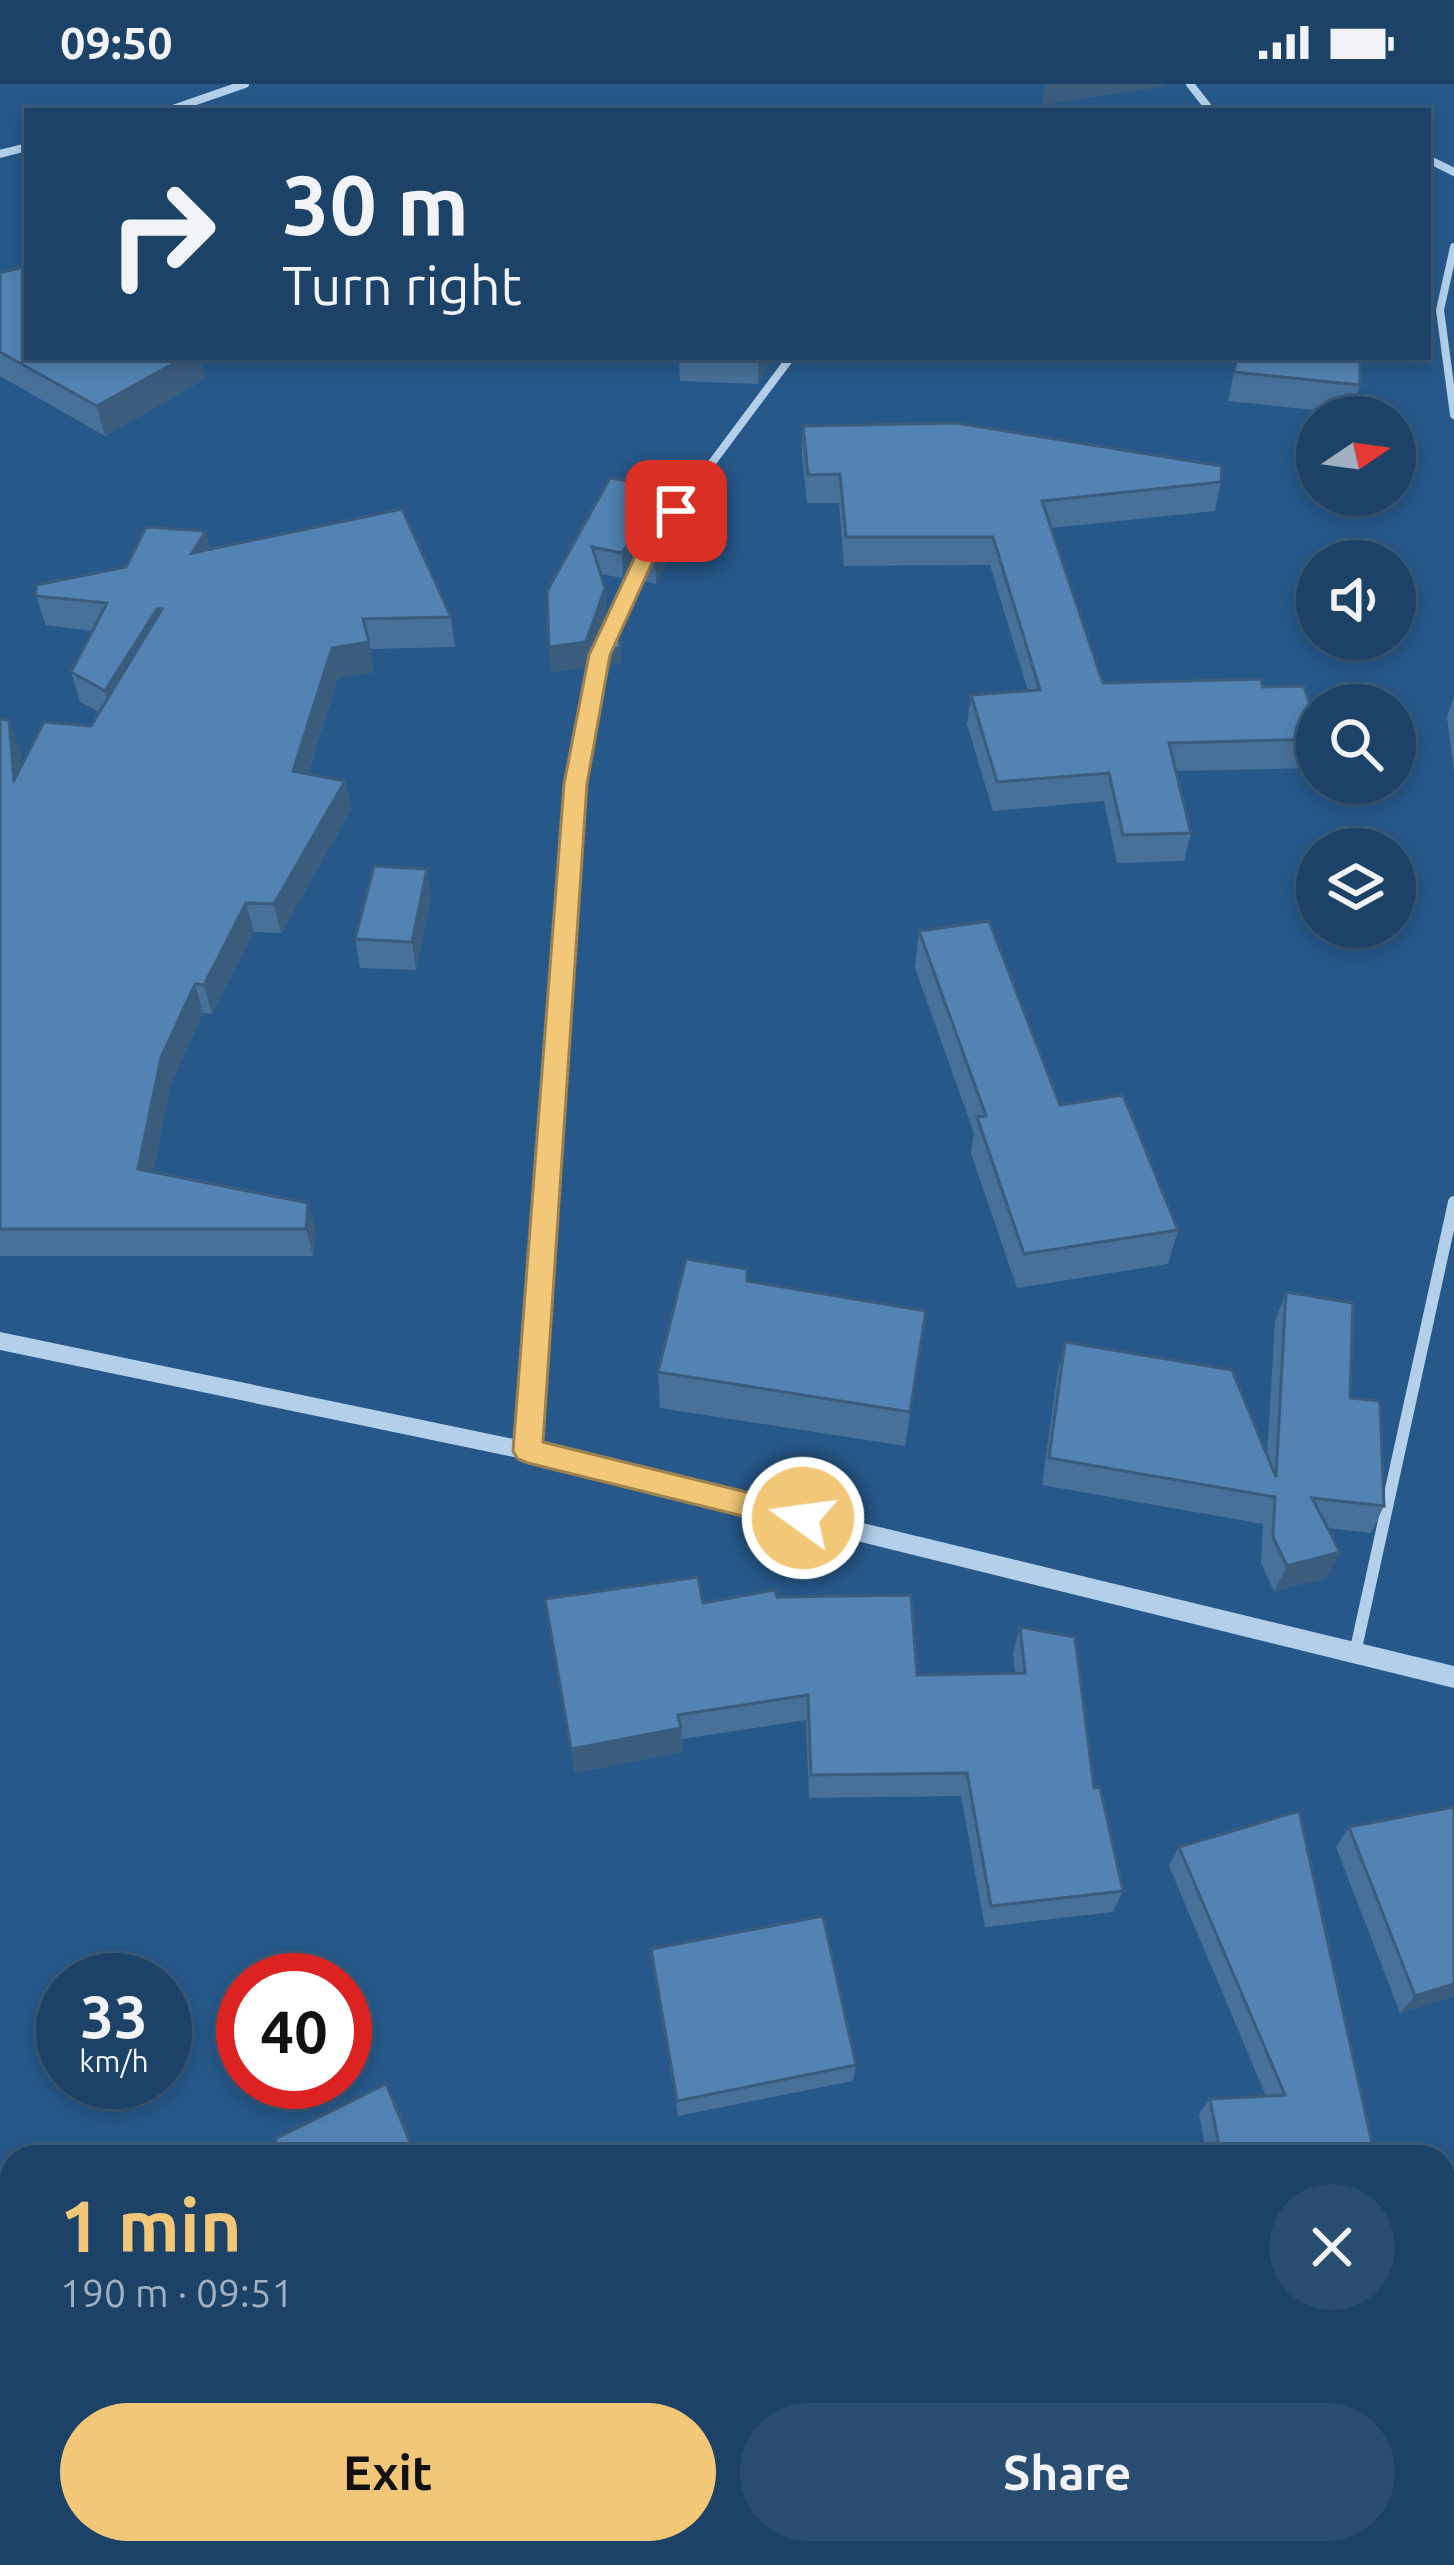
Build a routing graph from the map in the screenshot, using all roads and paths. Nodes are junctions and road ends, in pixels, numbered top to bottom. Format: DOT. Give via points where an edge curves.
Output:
graph roads {
  1 [pos="245,84"];
  2 [pos="1190,84"];
  3 [pos="176,108"];
  4 [pos="1209,108"];
  5 [pos="1454,248"];
  6 [pos="788,360"];
  7 [pos="1454,416"];
  8 [pos="676,511"];
  9 [pos="648,550"];
  10 [pos="1454,1202"];
  11 [pos="0,1341"];
  12 [pos="528,1451"];
  13 [pos="1355,1653"];
  14 [pos="1454,1677"];
  1 -- 3 [label="street"];
  2 -- 4 [label="street"];
  5 -- 7 [label="street" via="1436,334"];
  6 -- 8 [label="street"];
  9 -- 12 [label="street" via="600,655 575,784"];
  10 -- 13 [label="street"];
  11 -- 12 [label="street"];
  12 -- 13 [label="street"];
  13 -- 14 [label="street"];
}
